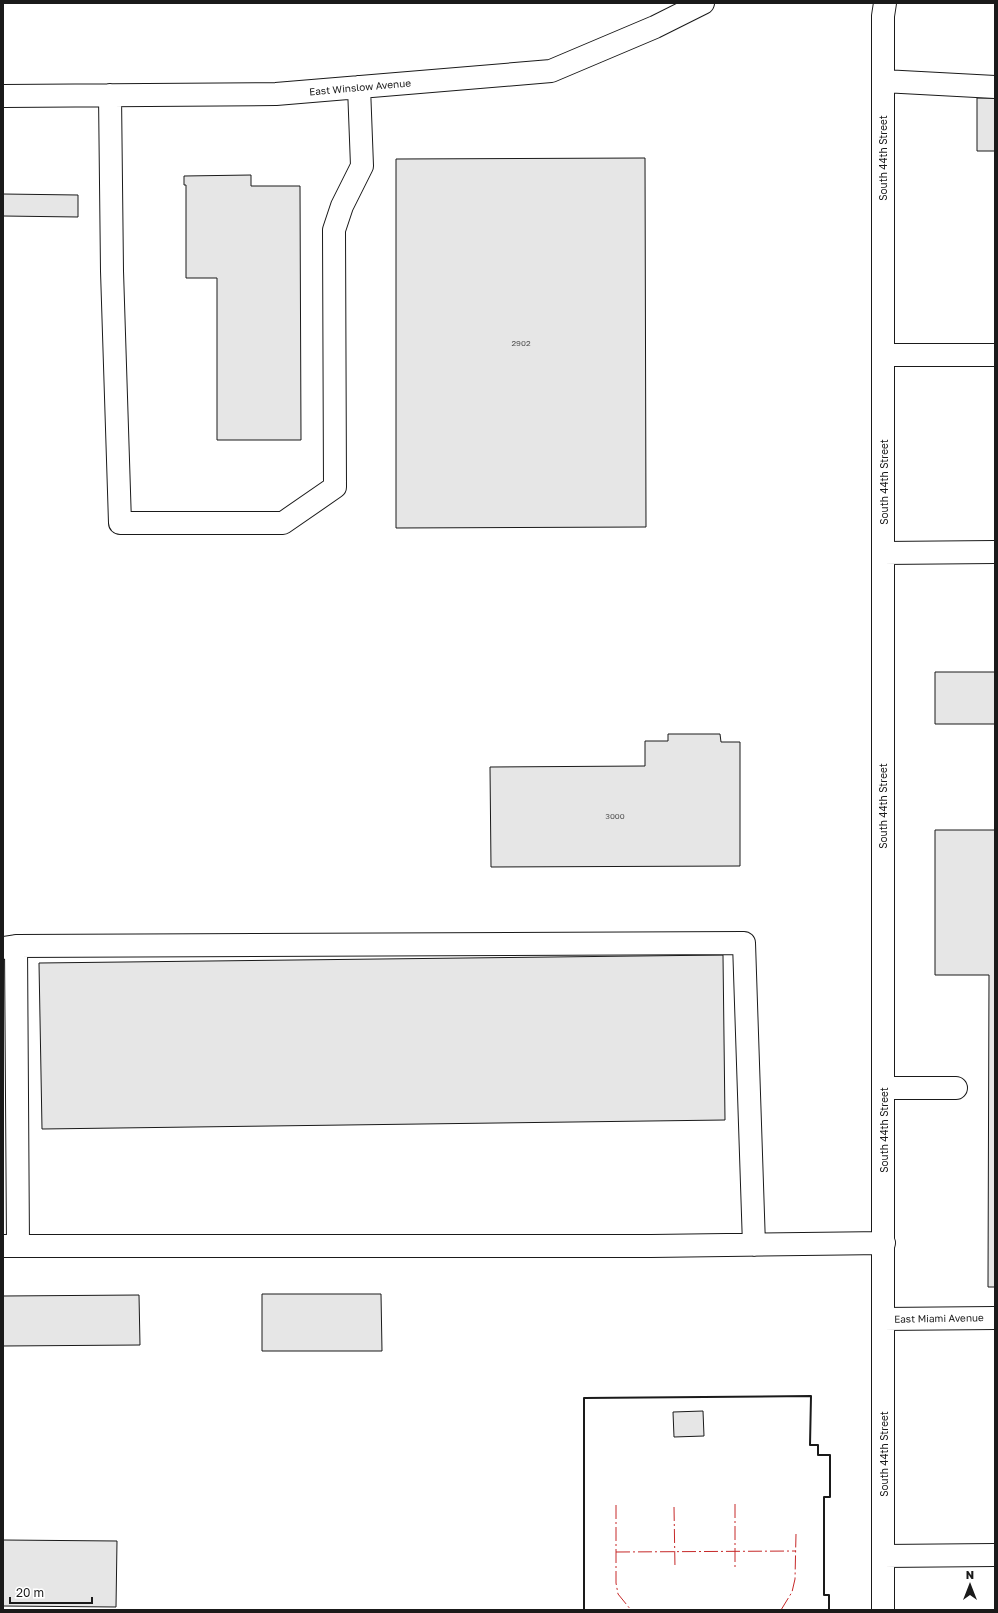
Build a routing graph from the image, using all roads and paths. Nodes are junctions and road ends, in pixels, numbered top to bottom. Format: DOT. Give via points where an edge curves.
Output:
graph roads {
  1 [pos="703,3"];
  2 [pos="885,3"];
  3 [pos="883,81"];
  4 [pos="359,87"];
  5 [pos="995,87"];
  6 [pos="110,95"];
  7 [pos="3,96"];
  8 [pos="883,355"];
  9 [pos="995,355"];
  10 [pos="995,552"];
  11 [pos="883,553"];
  12 [pos="10,947"];
  13 [pos="884,1088"];
  14 [pos="956,1088"];
  15 [pos="884,1243"];
  16 [pos="754,1245"];
  17 [pos="10,1246"];
  18 [pos="995,1318"];
  19 [pos="883,1319"];
  20 [pos="995,1555"];
  21 [pos="883,1556"];
  22 [pos="883,1610"];
  1 -- 4 [label="street, East Winslow Avenue" via="655,27 551,71"];
  2 -- 3 [label="street, South 44th Street"];
  3 -- 5 [label="street"];
  3 -- 8 [label="street, South 44th Street"];
  4 -- 6 [label="street, East Winslow Avenue" via="276,94"];
  4 -- 6 [label="street" via="362,166 342,206 334,230 336,487 283,523 120,523 112,271"];
  6 -- 7 [label="street, East Winslow Avenue"];
  8 -- 9 [label="street"];
  8 -- 11 [label="street, South 44th Street"];
  10 -- 11 [label="street"];
  11 -- 13 [label="street, South 44th Street"];
  12 -- 16 [label="street" via="744,943"];
  12 -- 17 [label="street"];
  13 -- 14 [label="street"];
  13 -- 15 [label="street, South 44th Street"];
  15 -- 16 [label="street"];
  15 -- 19 [label="street, South 44th Street"];
  16 -- 17 [label="street"];
  18 -- 19 [label="street, East Miami Avenue"];
  19 -- 21 [label="street, South 44th Street"];
  20 -- 21 [label="street"];
  21 -- 22 [label="street, South 44th Street"];
}
